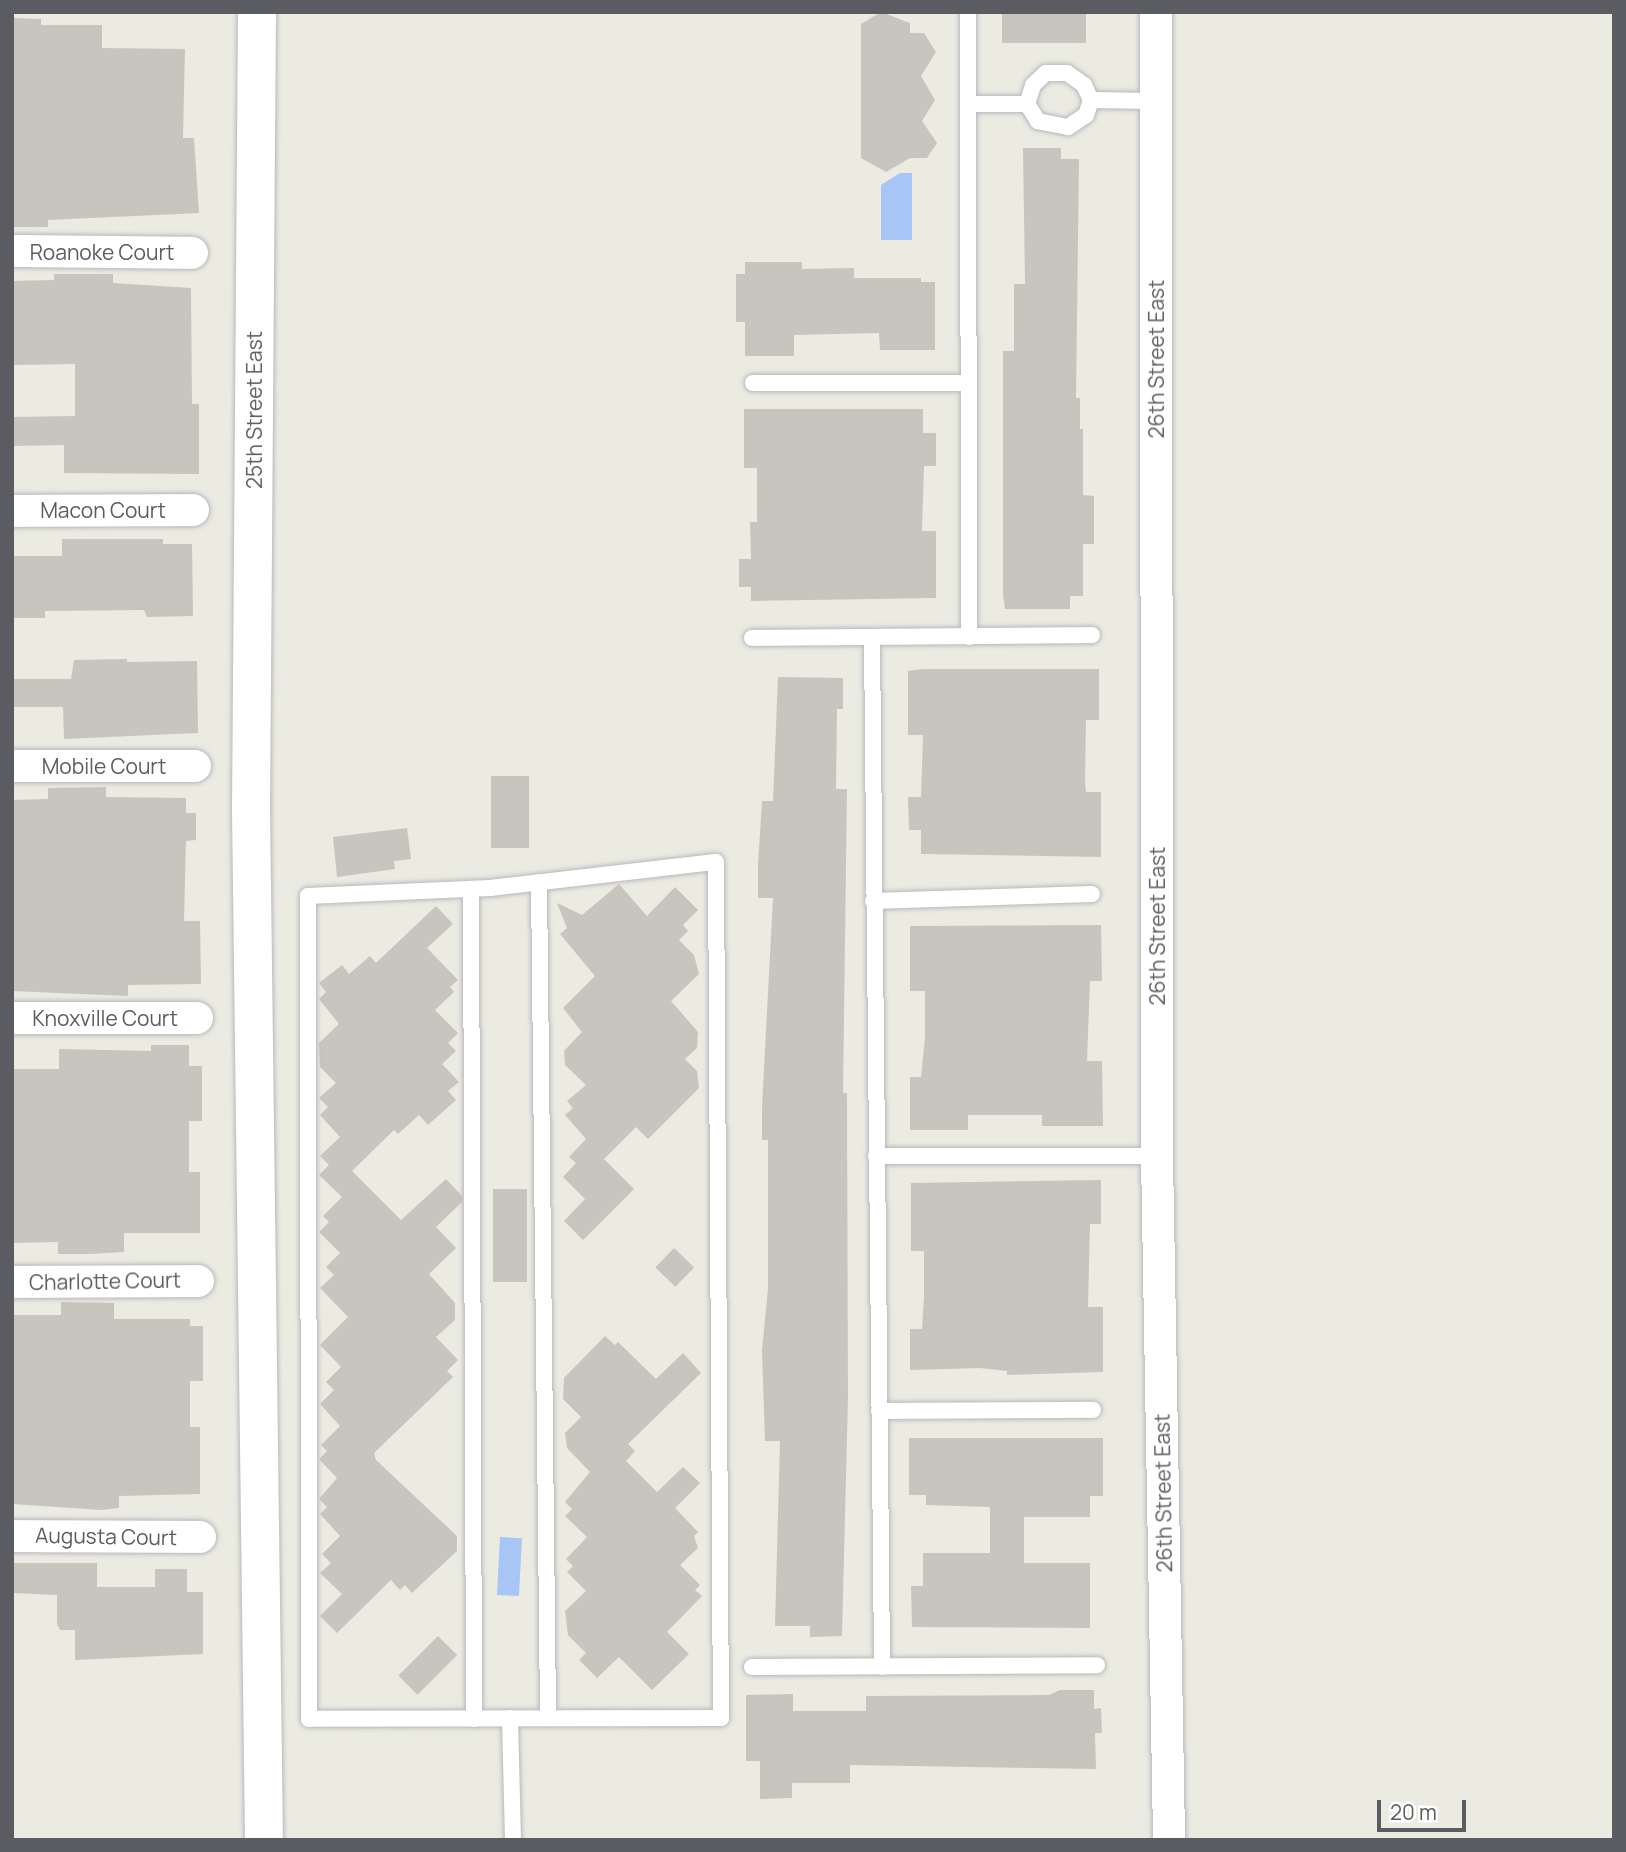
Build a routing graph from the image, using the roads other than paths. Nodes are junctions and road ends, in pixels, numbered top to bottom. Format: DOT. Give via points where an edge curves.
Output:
graph roads {
  1 [pos="257,12"];
  2 [pos="968,12"];
  3 [pos="1156,12"];
  4 [pos="1091,100"];
  5 [pos="1156,101"];
  6 [pos="968,104"];
  7 [pos="1027,104"];
  8 [pos="12,251"];
  9 [pos="192,253"];
  10 [pos="753,383"];
  11 [pos="969,383"];
  12 [pos="193,510"];
  13 [pos="12,511"];
  14 [pos="1092,635"];
  15 [pos="969,637"];
  16 [pos="752,638"];
  17 [pos="872,638"];
  18 [pos="12,766"];
  19 [pos="195,766"];
  20 [pos="539,882"];
  21 [pos="471,889"];
  22 [pos="1092,894"];
  23 [pos="873,901"];
  24 [pos="12,1018"];
  25 [pos="197,1018"];
  26 [pos="876,1156"];
  27 [pos="1157,1156"];
  28 [pos="198,1281"];
  29 [pos="12,1282"];
  30 [pos="1093,1410"];
  31 [pos="879,1412"];
  32 [pos="12,1535"];
  33 [pos="200,1537"];
  34 [pos="1097,1665"];
  35 [pos="752,1667"];
  36 [pos="881,1667"];
  37 [pos="474,1718"];
  38 [pos="510,1718"];
  39 [pos="548,1718"];
  40 [pos="264,1840"];
  41 [pos="513,1840"];
  42 [pos="1169,1840"];
  1 -- 40 [label="street, 25th Street East" via="251,808"];
  2 -- 6 [label="lane"];
  3 -- 5 [label="street, 26th Street East"];
  4 -- 5 [label="lane"];
  4 -- 7 [label="lane" via="1086,116 1068,127 1038,121"];
  4 -- 7 [label="lane" via="1084,85 1067,73 1046,73 1033,85"];
  5 -- 27 [label="street, 26th Street East"];
  6 -- 7 [label="lane"];
  6 -- 11 [label="lane"];
  8 -- 9 [label="street, Roanoke Court"];
  10 -- 11 [label="lane"];
  11 -- 15 [label="lane"];
  12 -- 13 [label="street, Macon Court"];
  14 -- 15 [label="lane"];
  15 -- 17 [label="lane"];
  16 -- 17 [label="lane"];
  17 -- 23 [label="lane"];
  18 -- 19 [label="street, Mobile Court"];
  20 -- 21 [label="lane"];
  20 -- 39 [label="lane"];
  20 -- 39 [label="lane" via="716,862 721,1717"];
  21 -- 37 [label="lane"];
  21 -- 37 [label="lane" via="308,896 309,1719"];
  22 -- 23 [label="lane"];
  23 -- 26 [label="lane"];
  24 -- 25 [label="street, Knoxville Court"];
  26 -- 27 [label="lane"];
  26 -- 31 [label="lane"];
  27 -- 42 [label="street, 26th Street East"];
  28 -- 29 [label="street, Charlotte Court"];
  30 -- 31 [label="lane"];
  31 -- 36 [label="lane"];
  32 -- 33 [label="street, Augusta Court"];
  34 -- 36 [label="lane"];
  35 -- 36 [label="lane"];
  37 -- 38 [label="lane"];
  38 -- 39 [label="lane"];
  38 -- 41 [label="lane"];
}
